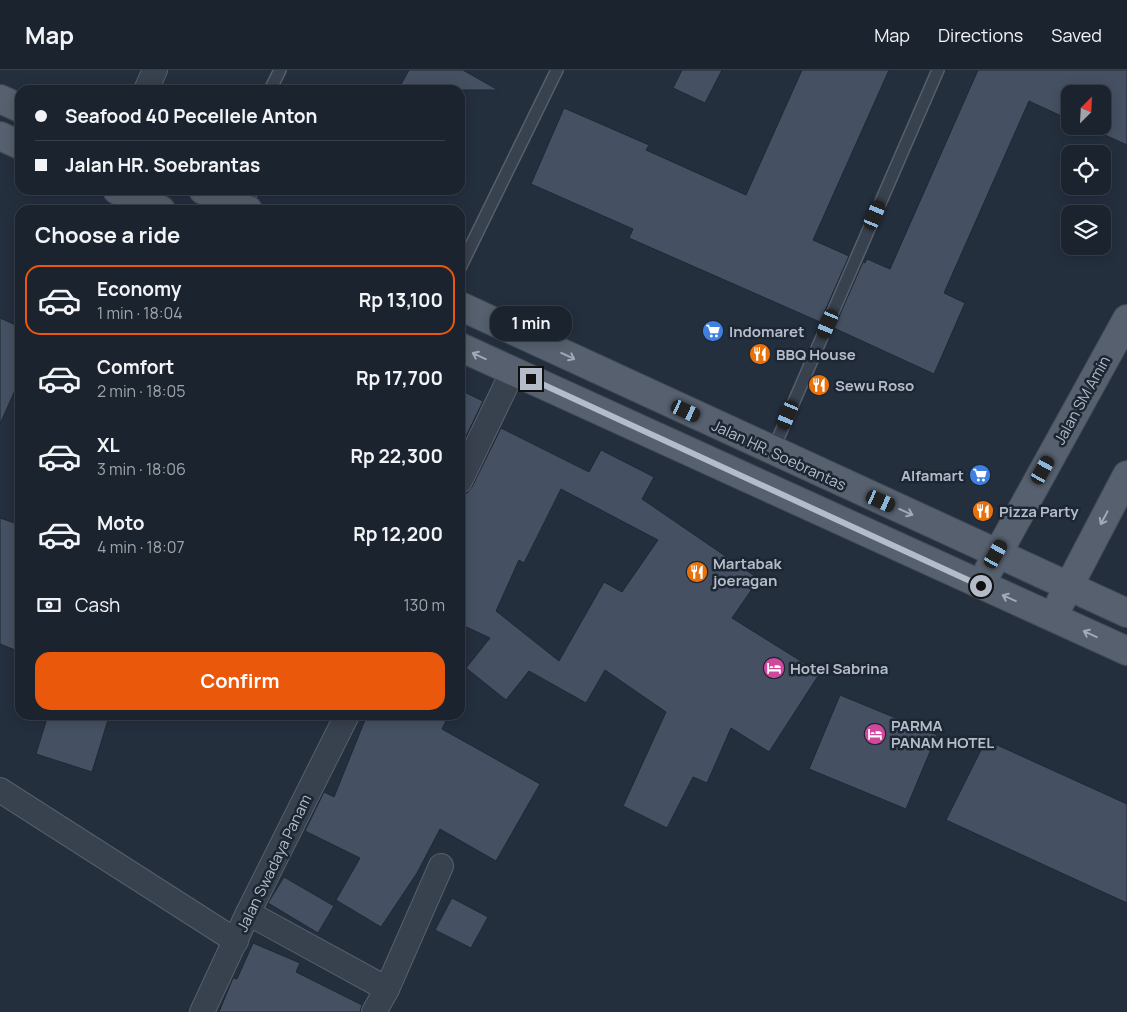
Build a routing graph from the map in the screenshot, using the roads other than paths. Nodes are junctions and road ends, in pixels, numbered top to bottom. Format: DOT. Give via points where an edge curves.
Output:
graph roads {
  1 [pos="154,70"];
  2 [pos="280,70"];
  3 [pos="557,70"];
  4 [pos="938,70"];
  5 [pos="148,85"];
  6 [pos="272,85"];
  7 [pos="0,98"];
  8 [pos="15,106"];
  9 [pos="0,136"];
  10 [pos="15,143"];
  11 [pos="129,195"];
  12 [pos="220,195"];
  13 [pos="248,203"];
  14 [pos="150,205"];
  15 [pos="465,258"];
  16 [pos="465,308"];
  17 [pos="1127,319"];
  18 [pos="465,349"];
  19 [pos="513,371"];
  20 [pos="772,452"];
  21 [pos="465,472"];
  22 [pos="1127,475"];
  23 [pos="996,554"];
  24 [pos="981,586"];
  25 [pos="1068,586"];
  26 [pos="1127,613"];
  27 [pos="1054,618"];
  28 [pos="1127,651"];
  29 [pos="344,720"];
  30 [pos="0,790"];
  31 [pos="441,866"];
  32 [pos="248,913"];
  33 [pos="236,941"];
  34 [pos="387,989"];
  35 [pos="202,1012"];
  36 [pos="374,1012"];
  1 -- 5 [label="street"];
  2 -- 6 [label="lane"];
  3 -- 15 [label="lane"];
  4 -- 20 [label="lane"];
  7 -- 8 [label="main road"];
  9 -- 10 [label="main road"];
  11 -- 14 [label="main road"];
  12 -- 13 [label="main road"];
  16 -- 20 [label="main road, Jalan HR. Soebrantas, one-way"];
  17 -- 23 [label="main road, Jalan SM Amin"];
  19 -- 18 [label="main road, one-way"];
  19 -- 21 [label="street"];
  19 -- 24 [label="main road"];
  20 -- 23 [label="main road, Jalan HR. Soebrantas, one-way"];
  22 -- 25 [label="main road, one-way"];
  23 -- 24 [label="main road, Jalan SM Amin"];
  23 -- 25 [label="main road, Jalan HR. Soebrantas"];
  27 -- 24 [label="main road, one-way"];
  25 -- 26 [label="main road, Jalan HR. Soebrantas"];
  25 -- 27 [label="main road"];
  28 -- 27 [label="main road, one-way"];
  29 -- 32 [label="street, Jalan Swadaya Panam"];
  30 -- 33 [label="street"];
  31 -- 34 [label="street"];
  32 -- 33 [label="street, Jalan Swadaya Panam"];
  32 -- 34 [label="street"];
  33 -- 35 [label="street, Jalan Swadaya Panam"];
  34 -- 36 [label="street"];
}
